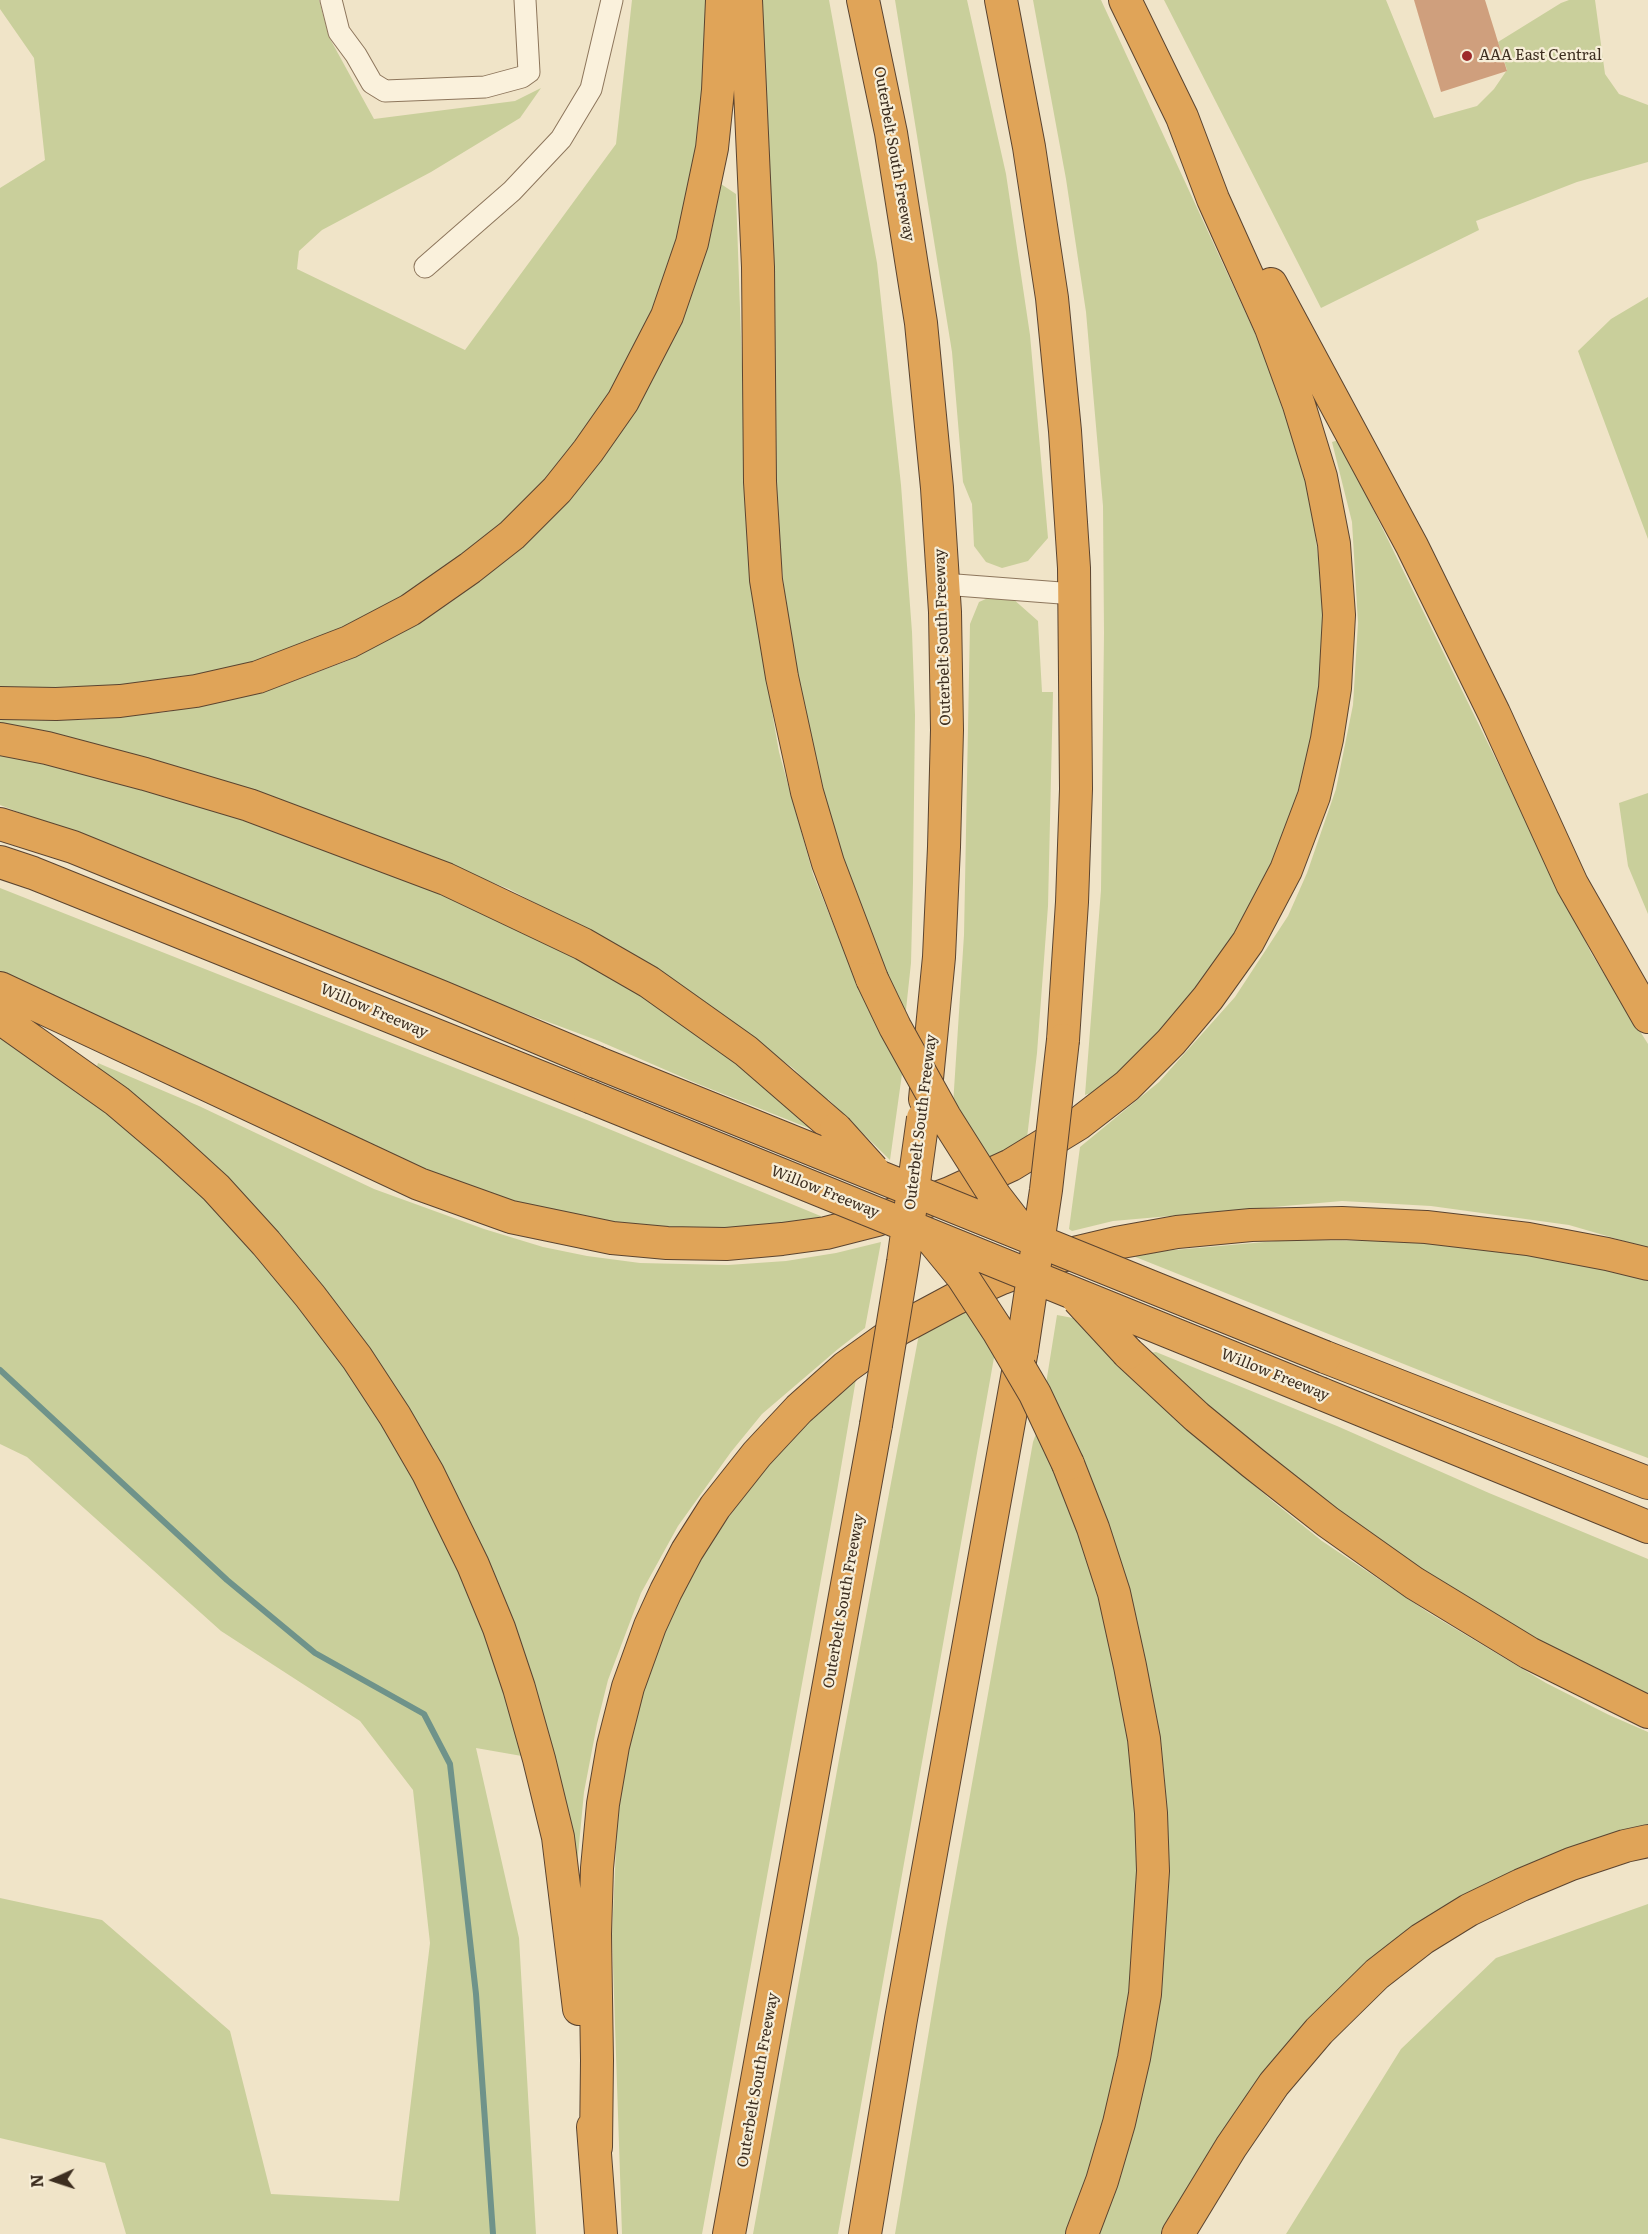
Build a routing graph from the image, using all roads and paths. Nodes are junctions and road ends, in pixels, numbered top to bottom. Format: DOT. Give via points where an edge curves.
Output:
graph roads {
  1 [pos="331,0"];
  2 [pos="525,0"];
  3 [pos="612,0"];
  4 [pos="722,0"];
  5 [pos="746,0"];
  6 [pos="863,0"];
  7 [pos="984,0"];
  8 [pos="1001,0"];
  9 [pos="1125,0"];
  10 [pos="1182,117"];
  11 [pos="425,267"];
  12 [pos="1052,298"];
  13 [pos="943,584"];
  14 [pos="1074,594"];
  15 [pos="0,703"];
  16 [pos="0,738"];
  17 [pos="0,824"];
  18 [pos="0,862"];
  19 [pos="0,988"];
  20 [pos="1648,1017"];
  21 [pos="0,1018"];
  22 [pos="1648,1264"];
  23 [pos="1648,1483"];
  24 [pos="1587,1504"];
  25 [pos="1648,1527"];
  26 [pos="1648,1535"];
  27 [pos="1648,1712"];
  28 [pos="1648,1842"];
  29 [pos="596,2147"];
  30 [pos="601,2234"];
  31 [pos="729,2234"];
  32 [pos="865,2234"];
  33 [pos="1082,2234"];
  34 [pos="1178,2234"];
  1 -- 2 [label="lane" via="339,32 372,83 385,91 485,87 522,78 529,72"];
  3 -- 11 [label="lane" via="591,89 561,139 512,191"];
  4 -- 15 [label="highway" via="712,148 692,243 667,316 623,401 588,451 557,490 512,535 410,610 349,642 258,676 196,691 120,701"];
  5 -- 27 [label="highway, bridge" via="766,580 807,792 828,863 872,979 919,1074 995,1196 1031,1243 1128,1353 1197,1418 1328,1522 1414,1583 1529,1653"];
  6 -- 13 [label="highway, Outerbelt South Freeway" via="895,156 921,323"];
  7 -- 12 [label="highway"];
  8 -- 12 [label="highway"];
  9 -- 10 [label="highway"];
  10 -- 19 [label="highway" via="1213,199 1271,328 1321,477 1334,544 1339,615 1335,688 1314,796 1286,870 1248,942 1171,1042 1127,1086 1078,1124 1011,1165 950,1193 877,1220 826,1233 726,1244 612,1238 511,1217 419,1184"];
  10 -- 20 [label="highway" via="1412,546 1572,884"];
  12 -- 14 [label="highway" via="1065,431"];
  13 -- 14 [label="lane"];
  13 -- 31 [label="highway, Outerbelt South Freeway, bridge" via="947,730 944,847 939,957 923,1118 876,1425"];
  14 -- 32 [label="highway, bridge" via="1076,789 1072,902 1063,1040 1046,1190 1022,1350"];
  16 -- 33 [label="highway, bridge" via="249,805 446,879 583,944 649,982 746,1051 836,1129 962,1276 1035,1394 1093,1527 1114,1593 1145,1750 1153,1870 1144,1994 1116,2133"];
  17 -- 23 [label="highway, bridge" via="84,851 1325,1357"];
  18 -- 24 [label="highway, Willow Freeway, bridge" via="590,1097"];
  21 -- 29 [label="highway" via="117,1101 216,1188 310,1296 363,1368 428,1473 499,1628 539,1759 558,1836"];
  22 -- 29 [label="highway" via="1528,1239 1426,1227 1320,1223 1177,1232 1057,1257 1002,1278 909,1323 846,1367 757,1454 716,1507 666,1591 628,1687 603,1804 597,1868"];
  24 -- 25 [label="highway, Willow Freeway"];
  24 -- 26 [label="highway"];
  28 -- 34 [label="highway" via="1571,1864 1510,1890 1422,1939 1377,1974 1318,2031 1274,2084"];
  29 -- 30 [label="highway"];
}
